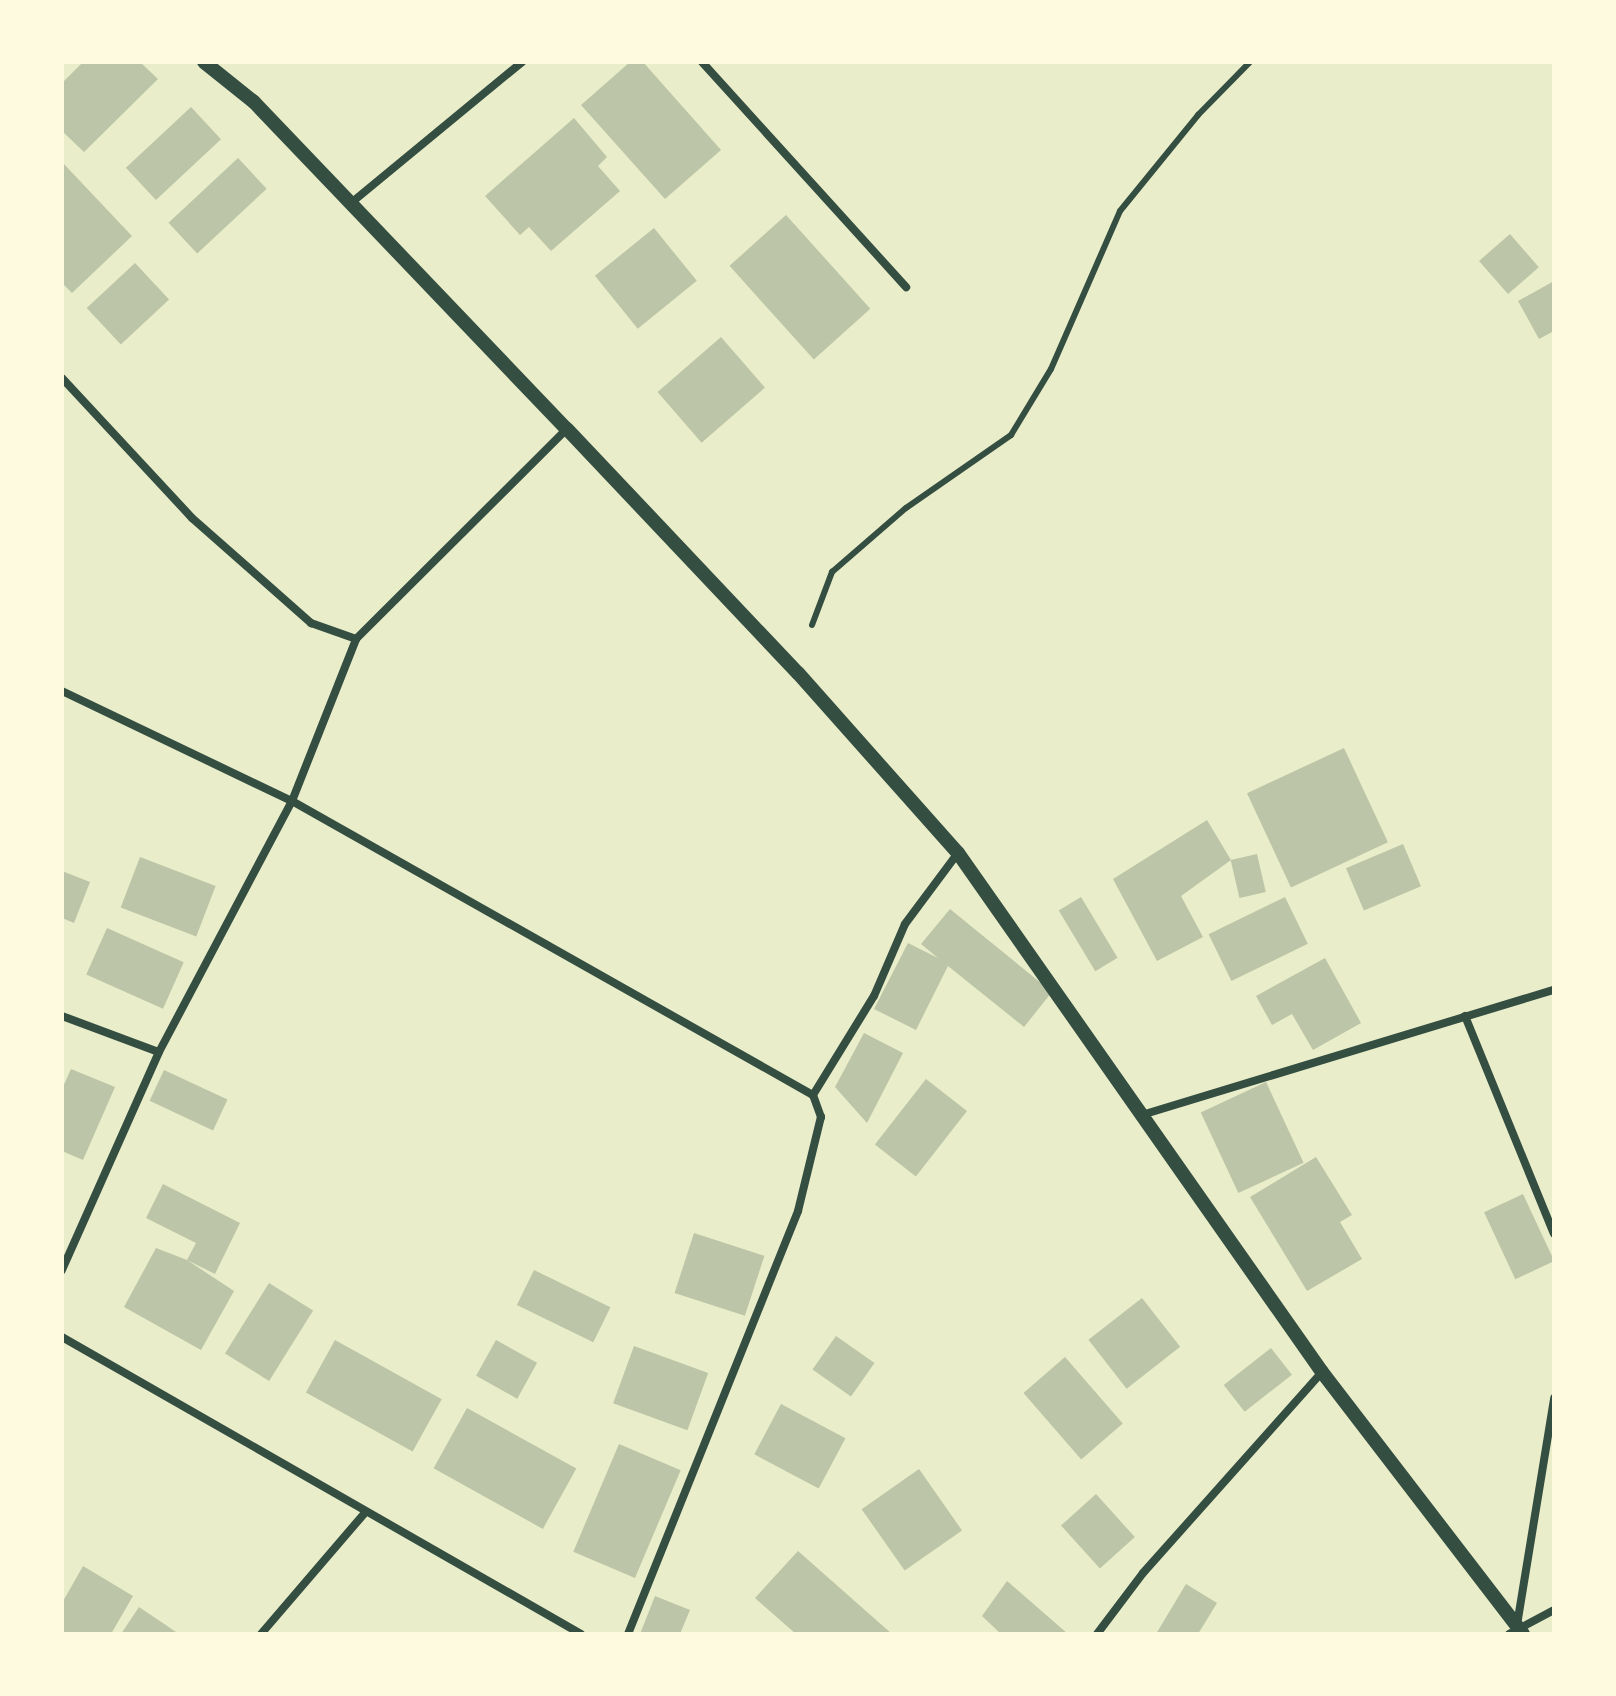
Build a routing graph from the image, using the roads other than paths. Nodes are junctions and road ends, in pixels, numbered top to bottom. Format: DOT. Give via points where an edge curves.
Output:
graph roads {
  1 [pos="204,62"];
  2 [pos="522,62"];
  3 [pos="702,62"];
  4 [pos="1250,62"];
  5 [pos="351,203"];
  6 [pos="906,287"];
  7 [pos="62,378"];
  8 [pos="567,429"];
  9 [pos="812,625"];
  10 [pos="356,639"];
  11 [pos="62,691"];
  12 [pos="292,801"];
  13 [pos="958,853"];
  14 [pos="1554,990"];
  15 [pos="62,1016"];
  16 [pos="1465,1016"];
  17 [pos="159,1052"];
  18 [pos="813,1095"];
  19 [pos="1145,1114"];
  20 [pos="1554,1234"];
  21 [pos="62,1270"];
  22 [pos="62,1337"];
  23 [pos="1322,1372"];
  24 [pos="1554,1398"];
  25 [pos="364,1514"];
  26 [pos="1554,1610"];
  27 [pos="1516,1631"];
  28 [pos="261,1634"];
  29 [pos="581,1634"];
  30 [pos="628,1634"];
  31 [pos="1097,1634"];
  1 -- 5 [label="street" via="254,102"];
  2 -- 5 [label="street"];
  3 -- 6 [label="street"];
  4 -- 9 [label="lane" via="1198,115 1120,211 1046,379 1011,435 906,508 832,572"];
  5 -- 8 [label="street"];
  7 -- 10 [label="street" via="192,518 311,623"];
  8 -- 10 [label="street"];
  8 -- 13 [label="street" via="798,673"];
  10 -- 12 [label="street"];
  11 -- 12 [label="street"];
  12 -- 17 [label="street"];
  12 -- 18 [label="street"];
  13 -- 18 [label="street" via="905,924 874,996"];
  13 -- 19 [label="street"];
  14 -- 16 [label="street"];
  15 -- 17 [label="street"];
  16 -- 19 [label="street"];
  16 -- 20 [label="street"];
  17 -- 21 [label="street"];
  18 -- 30 [label="street" via="821,1117 798,1211"];
  19 -- 23 [label="street"];
  22 -- 25 [label="street"];
  23 -- 27 [label="street"];
  23 -- 31 [label="street" via="1143,1573"];
  24 -- 27 [label="street"];
  25 -- 28 [label="street"];
  25 -- 29 [label="street"];
  26 -- 27 [label="street"];
}
